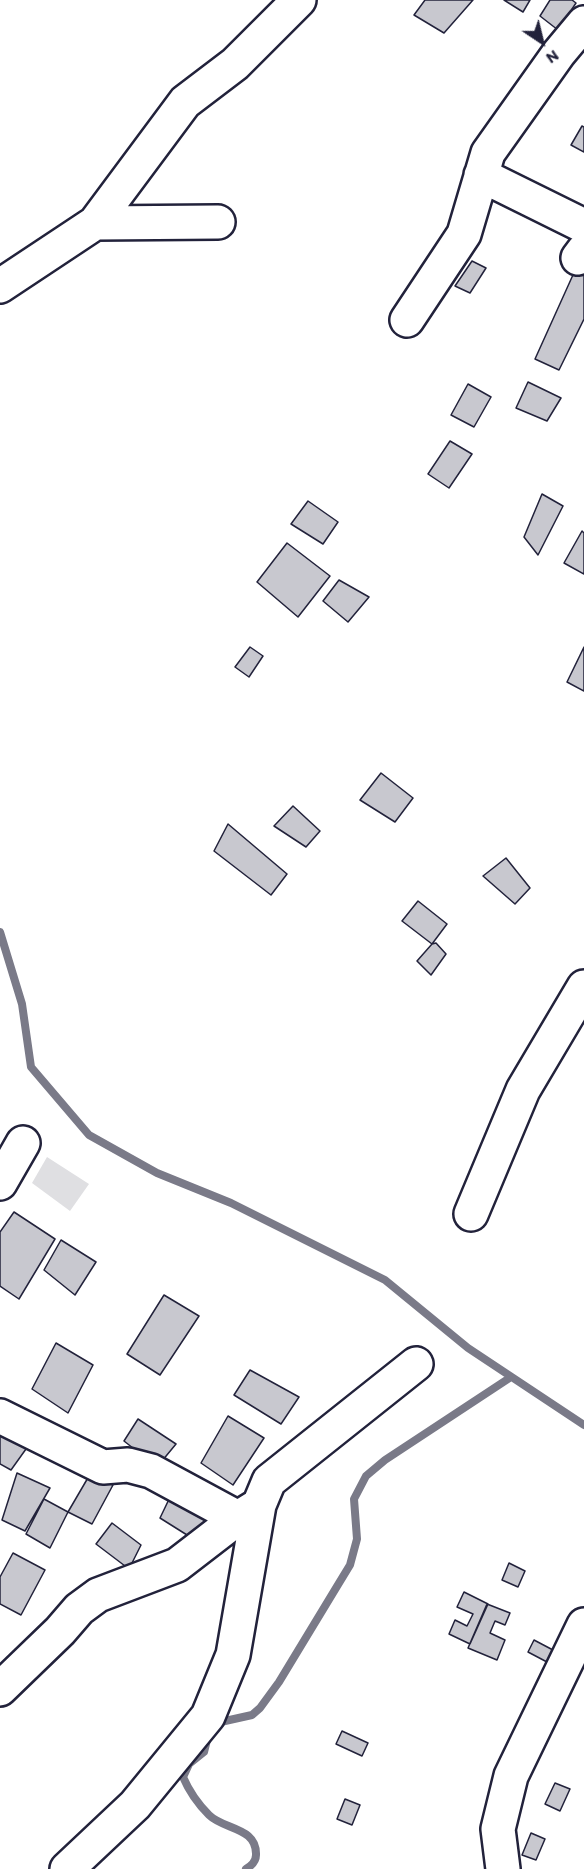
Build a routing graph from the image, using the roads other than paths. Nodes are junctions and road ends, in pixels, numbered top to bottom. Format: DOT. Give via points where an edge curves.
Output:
graph roads {
  1 [pos="298,0"];
  2 [pos="584,22"];
  3 [pos="481,175"];
  4 [pos="218,222"];
  5 [pos="95,223"];
  6 [pos="584,226"];
  7 [pos="0,286"];
  8 [pos="407,320"];
  9 [pos="584,987"];
  10 [pos="23,1143"];
  11 [pos="0,1183"];
  12 [pos="471,1214"];
  13 [pos="416,1364"];
  14 [pos="0,1416"];
  15 [pos="248,1511"];
  16 [pos="584,1625"];
  17 [pos="0,1689"];
  18 [pos="67,1869"];
  19 [pos="503,1869"];
  1 -- 5 [label="street" via="235,64 185,102"];
  2 -- 3 [label="street" via="488,153"];
  3 -- 6 [label="street"];
  3 -- 8 [label="street" via="464,234"];
  4 -- 5 [label="street"];
  5 -- 7 [label="street"];
  9 -- 12 [label="street" via="524,1090"];
  10 -- 11 [label="street"];
  13 -- 15 [label="street" via="269,1481"];
  14 -- 15 [label="street" via="103,1467 128,1465 151,1471"];
  15 -- 17 [label="street" via="177,1565 98,1595 79,1609"];
  15 -- 18 [label="street" via="233,1655 208,1716 135,1805"];
  16 -- 19 [label="street" via="511,1776 498,1829"];
}
